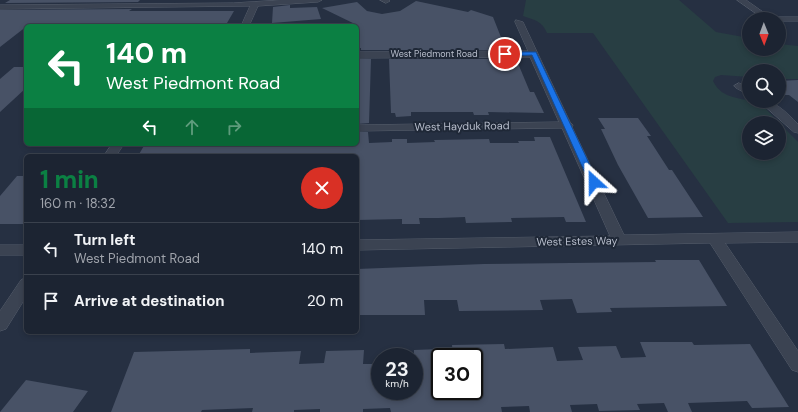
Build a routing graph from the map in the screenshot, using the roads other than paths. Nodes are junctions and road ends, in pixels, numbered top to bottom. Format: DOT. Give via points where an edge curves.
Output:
graph roads {
  1 [pos="318,0"];
  2 [pos="741,0"];
  3 [pos="255,4"];
  4 [pos="0,7"];
  5 [pos="759,12"];
  6 [pos="786,19"];
  7 [pos="798,19"];
  8 [pos="519,22"];
  9 [pos="246,24"];
  10 [pos="534,54"];
  11 [pos="359,55"];
  12 [pos="739,86"];
  13 [pos="742,88"];
  14 [pos="774,108"];
  15 [pos="568,125"];
  16 [pos="359,128"];
  17 [pos="798,130"];
  18 [pos="798,237"];
  19 [pos="714,238"];
  20 [pos="620,240"];
  21 [pos="359,245"];
  22 [pos="0,250"];
  23 [pos="24,250"];
  24 [pos="24,287"];
  25 [pos="0,324"];
  26 [pos="798,365"];
  1 -- 3 [label="street"];
  2 -- 5 [label="street"];
  3 -- 4 [label="street"];
  3 -- 9 [label="street"];
  6 -- 7 [label="street"];
  8 -- 10 [label="street"];
  10 -- 11 [label="street, West Piedmont Road"];
  10 -- 15 [label="street"];
  12 -- 13 [label="street"];
  14 -- 17 [label="street"];
  15 -- 16 [label="street, West Hayduk Road"];
  15 -- 20 [label="street"];
  18 -- 19 [label="street, West Estes Way"];
  19 -- 20 [label="street, West Estes Way"];
  19 -- 26 [label="street"];
  20 -- 21 [label="street, West Estes Way"];
  22 -- 23 [label="street"];
  24 -- 25 [label="street"];
}
